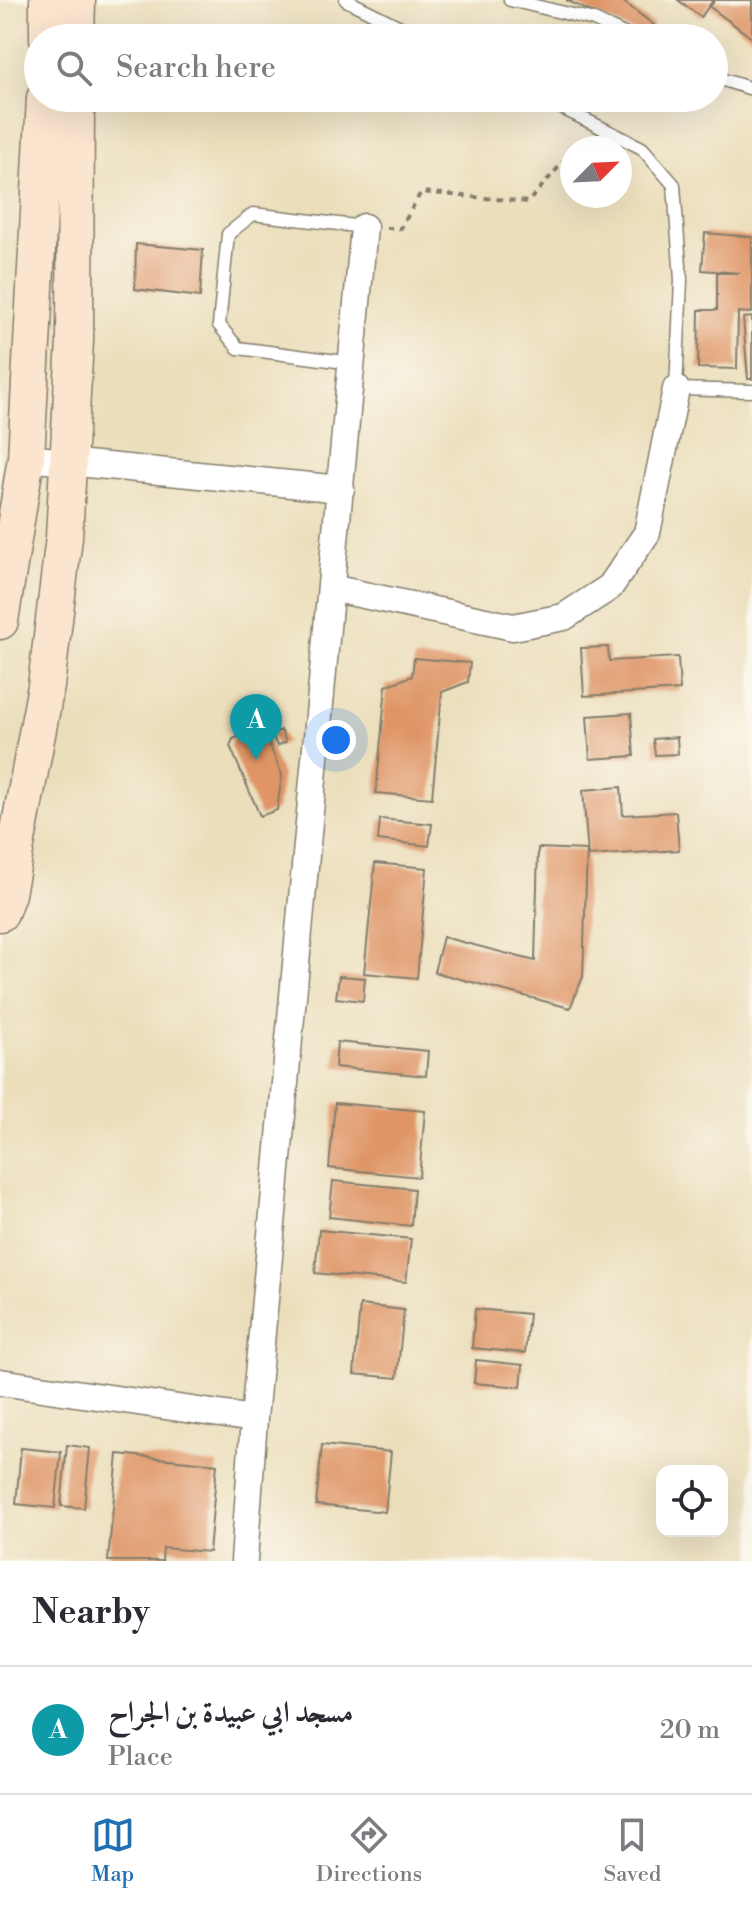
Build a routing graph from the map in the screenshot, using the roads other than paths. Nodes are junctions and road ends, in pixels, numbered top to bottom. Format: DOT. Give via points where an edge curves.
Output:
graph roads {
  1 [pos="48,0"];
  2 [pos="77,0"];
  3 [pos="346,0"];
  4 [pos="510,0"];
  5 [pos="48,24"];
  6 [pos="76,24"];
  7 [pos="394,24"];
  8 [pos="602,24"];
  9 [pos="728,81"];
  10 [pos="752,89"];
  11 [pos="44,112"];
  12 [pos="76,112"];
  13 [pos="570,112"];
  14 [pos="364,227"];
  15 [pos="352,363"];
  16 [pos="676,389"];
  17 [pos="752,391"];
  18 [pos="26,458"];
  19 [pos="67,463"];
  20 [pos="341,489"];
  21 [pos="5,560"];
  22 [pos="331,588"];
  23 [pos="0,621"];
  24 [pos="0,913"];
  25 [pos="0,1382"];
  26 [pos="254,1419"];
  27 [pos="244,1561"];
  1 -- 5 [label="main road"];
  2 -- 6 [label="main road"];
  3 -- 7 [label="lane"];
  4 -- 8 [label="lane"];
  9 -- 10 [label="lane"];
  11 -- 18 [label="main road"];
  12 -- 19 [label="main road" via="75,341"];
  13 -- 16 [label="lane" via="642,148 674,185 681,280"];
  14 -- 15 [label="street"];
  14 -- 15 [label="lane" via="253,214 228,234 219,325 238,348"];
  15 -- 20 [label="street"];
  16 -- 17 [label="lane"];
  16 -- 22 [label="street" via="647,533 610,587 564,617 513,627"];
  18 -- 19 [label="street"];
  18 -- 21 [label="main road"];
  19 -- 20 [label="street"];
  19 -- 24 [label="main road" via="46,686"];
  20 -- 22 [label="street"];
  21 -- 23 [label="main road"];
  22 -- 26 [label="street"];
  25 -- 26 [label="street"];
  26 -- 27 [label="street"];
}
